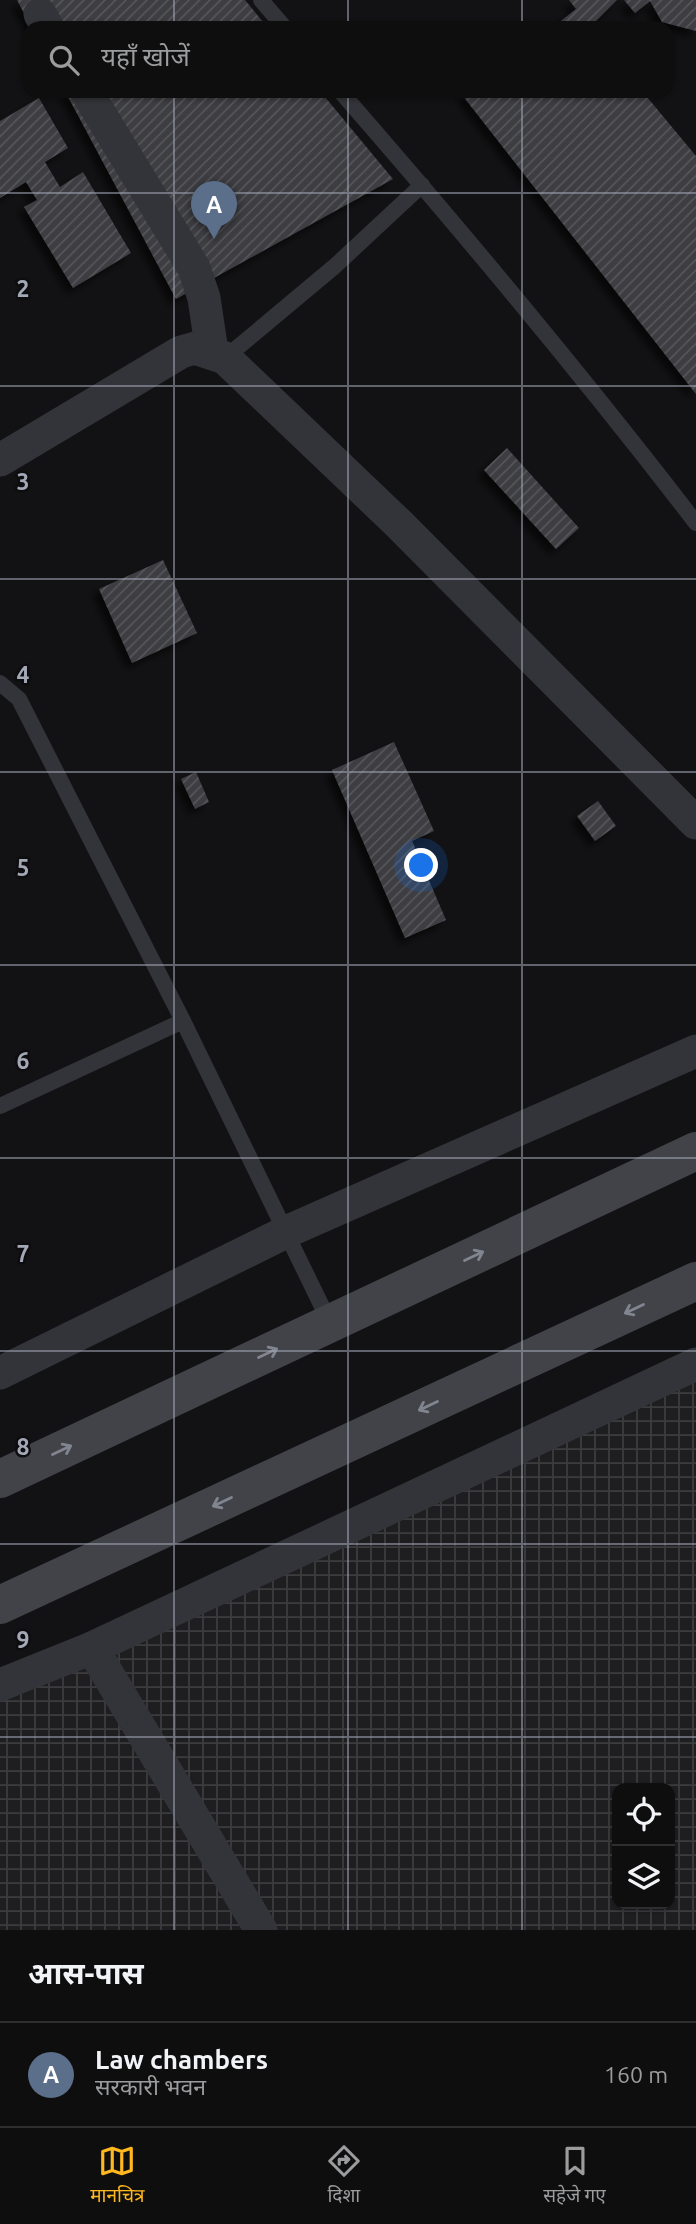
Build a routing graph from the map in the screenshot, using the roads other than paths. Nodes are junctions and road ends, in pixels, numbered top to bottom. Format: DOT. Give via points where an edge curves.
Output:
graph roads {
  1 [pos="261,0"];
  2 [pos="279,21"];
  3 [pos="90,98"];
  4 [pos="346,98"];
  5 [pos="422,186"];
  6 [pos="218,355"];
  7 [pos="0,460"];
  8 [pos="696,523"];
  9 [pos="0,683"];
  10 [pos="696,823"];
  11 [pos="183,1021"];
  12 [pos="696,1051"];
  13 [pos="0,1106"];
  14 [pos="696,1151"];
  15 [pos="286,1231"];
  16 [pos="696,1281"];
  17 [pos="331,1323"];
  18 [pos="696,1364"];
  19 [pos="0,1373"];
  20 [pos="0,1479"];
  21 [pos="0,1605"];
  22 [pos="92,1648"];
  23 [pos="0,1685"];
  24 [pos="261,1930"];
  1 -- 2 [label="lane"];
  3 -- 6 [label="street" via="194,268"];
  4 -- 5 [label="lane"];
  5 -- 6 [label="lane" via="335,266"];
  5 -- 8 [label="lane"];
  6 -- 7 [label="street" via="195,348 181,352"];
  6 -- 10 [label="street" via="399,524"];
  9 -- 11 [label="lane" via="19,699"];
  11 -- 13 [label="lane"];
  11 -- 15 [label="lane"];
  12 -- 15 [label="street"];
  17 -- 14 [label="main road, one-way"];
  15 -- 17 [label="lane"];
  15 -- 19 [label="street"];
  16 -- 21 [label="main road, one-way"];
  20 -- 17 [label="main road, one-way"];
  18 -- 22 [label="street"];
  22 -- 23 [label="street"];
  22 -- 24 [label="street"];
}
